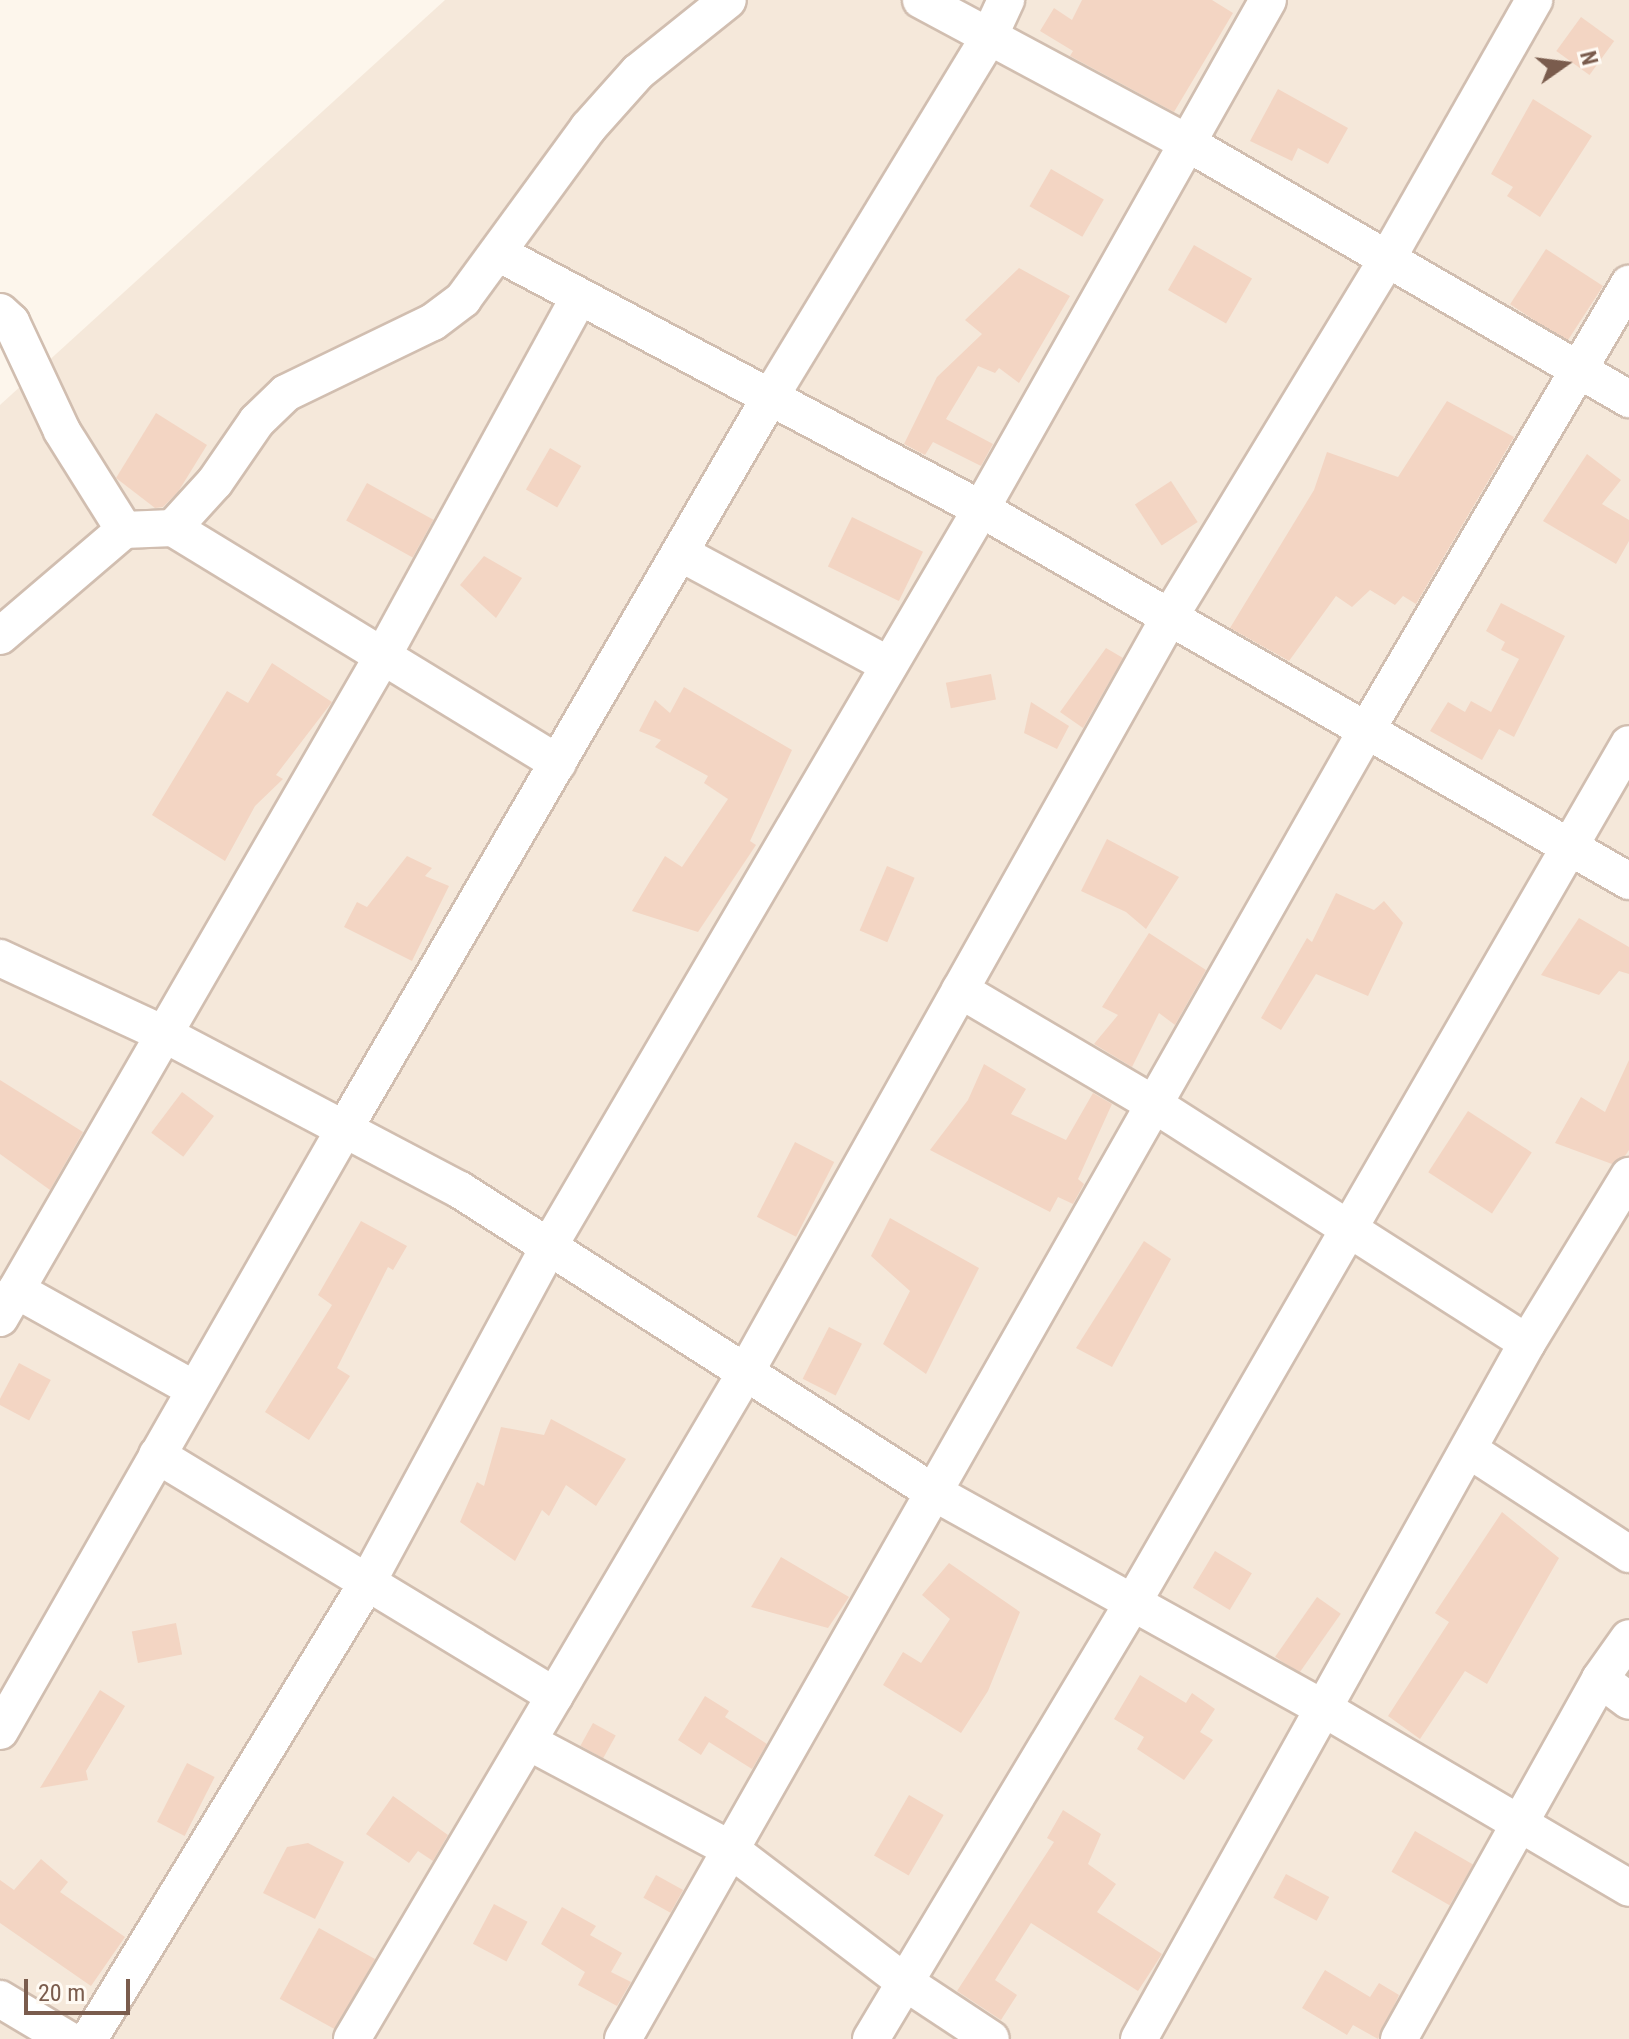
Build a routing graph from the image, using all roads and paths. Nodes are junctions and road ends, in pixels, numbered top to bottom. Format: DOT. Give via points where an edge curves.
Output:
graph roads {
  1 [pos="728,0"];
  2 [pos="921,0"];
  3 [pos="1006,0"];
  4 [pos="1268,0"];
  5 [pos="1534,0"];
  6 [pos="988,39"];
  7 [pos="1189,144"];
  8 [pos="498,253"];
  9 [pos="1386,261"];
  10 [pos="1629,284"];
  11 [pos="579,297"];
  12 [pos="0,312"];
  13 [pos="1577,370"];
  14 [pos="769,399"];
  15 [pos="1629,399"];
  16 [pos="981,509"];
  17 [pos="173,528"];
  18 [pos="124,530"];
  19 [pos="680,553"];
  20 [pos="1169,618"];
  21 [pos="0,636"];
  22 [pos="381,659"];
  23 [pos="889,665"];
  24 [pos="1366,731"];
  25 [pos="1629,744"];
  26 [pos="558,763"];
  27 [pos="1570,848"];
  28 [pos="1629,881"];
  29 [pos="0,958"];
  30 [pos="960,990"];
  31 [pos="164,1034"];
  32 [pos="1152,1103"];
  33 [pos="346,1126"];
  34 [pos="1629,1176"];
  35 [pos="1347,1226"];
  36 [pos="549,1246"];
  37 [pos="8,1304"];
  38 [pos="1527,1343"];
  39 [pos="744,1375"];
  40 [pos="194,1389"];
  41 [pos="1469,1450"];
  42 [pos="157,1455"];
  43 [pos="933,1492"];
  44 [pos="1629,1554"];
  45 [pos="367,1583"];
  46 [pos="1132,1604"];
  47 [pos="1629,1638"];
  48 [pos="1600,1679"];
  49 [pos="555,1696"];
  50 [pos="1629,1701"];
  51 [pos="1321,1707"];
  52 [pos="0,1731"];
  53 [pos="529,1742"];
  54 [pos="1518,1826"];
  55 [pos="730,1849"];
  56 [pos="1629,1888"];
  57 [pos="903,1981"];
  58 [pos="0,1999"];
  59 [pos="67,2039"];
  60 [pos="89,2039"];
  61 [pos="352,2039"];
  62 [pos="623,2039"];
  63 [pos="871,2039"];
  64 [pos="991,2039"];
  65 [pos="1139,2039"];
  66 [pos="1399,2039"];
  1 -- 8 [label="street" via="638,72 588,128"];
  2 -- 6 [label="street"];
  3 -- 6 [label="street"];
  4 -- 7 [label="street"];
  5 -- 9 [label="street"];
  6 -- 7 [label="street"];
  6 -- 14 [label="street"];
  7 -- 9 [label="street"];
  7 -- 16 [label="street"];
  8 -- 11 [label="street"];
  8 -- 17 [label="street" via="463,299 433,322 286,393 257,421 215,482"];
  9 -- 13 [label="street"];
  9 -- 20 [label="street"];
  10 -- 13 [label="street"];
  11 -- 14 [label="street"];
  11 -- 22 [label="street"];
  12 -- 18 [label="street" via="28,352 62,431"];
  13 -- 15 [label="street"];
  13 -- 24 [label="street"];
  14 -- 16 [label="street"];
  14 -- 19 [label="street"];
  16 -- 20 [label="street"];
  16 -- 23 [label="street"];
  17 -- 18 [label="street"];
  17 -- 22 [label="street"];
  18 -- 21 [label="street"];
  19 -- 23 [label="street"];
  19 -- 26 [label="street"];
  20 -- 24 [label="street"];
  20 -- 30 [label="street"];
  22 -- 26 [label="street"];
  22 -- 31 [label="street"];
  23 -- 36 [label="street"];
  24 -- 27 [label="street"];
  24 -- 32 [label="street"];
  25 -- 27 [label="street"];
  26 -- 33 [label="street"];
  27 -- 28 [label="street"];
  27 -- 35 [label="street"];
  29 -- 31 [label="street"];
  30 -- 32 [label="street"];
  30 -- 39 [label="street"];
  31 -- 33 [label="street"];
  31 -- 37 [label="street"];
  32 -- 35 [label="street"];
  32 -- 43 [label="street"];
  33 -- 36 [label="street"];
  33 -- 40 [label="street"];
  34 -- 38 [label="street"];
  35 -- 38 [label="street"];
  35 -- 46 [label="street"];
  36 -- 39 [label="street"];
  36 -- 45 [label="street"];
  37 -- 40 [label="street"];
  38 -- 41 [label="street"];
  39 -- 43 [label="street"];
  39 -- 49 [label="street"];
  40 -- 42 [label="street"];
  41 -- 44 [label="street"];
  41 -- 51 [label="street"];
  42 -- 45 [label="street"];
  42 -- 52 [label="street"];
  43 -- 46 [label="street"];
  43 -- 55 [label="street"];
  45 -- 49 [label="street"];
  45 -- 60 [label="street"];
  46 -- 51 [label="street"];
  46 -- 57 [label="street"];
  47 -- 48 [label="street"];
  48 -- 50 [label="street"];
  48 -- 54 [label="street"];
  49 -- 53 [label="street"];
  51 -- 54 [label="street"];
  51 -- 65 [label="street"];
  53 -- 55 [label="street"];
  53 -- 61 [label="street"];
  54 -- 56 [label="street"];
  54 -- 66 [label="street"];
  55 -- 57 [label="street"];
  55 -- 62 [label="street"];
  57 -- 63 [label="street"];
  57 -- 64 [label="street"];
  58 -- 59 [label="street"];
}
